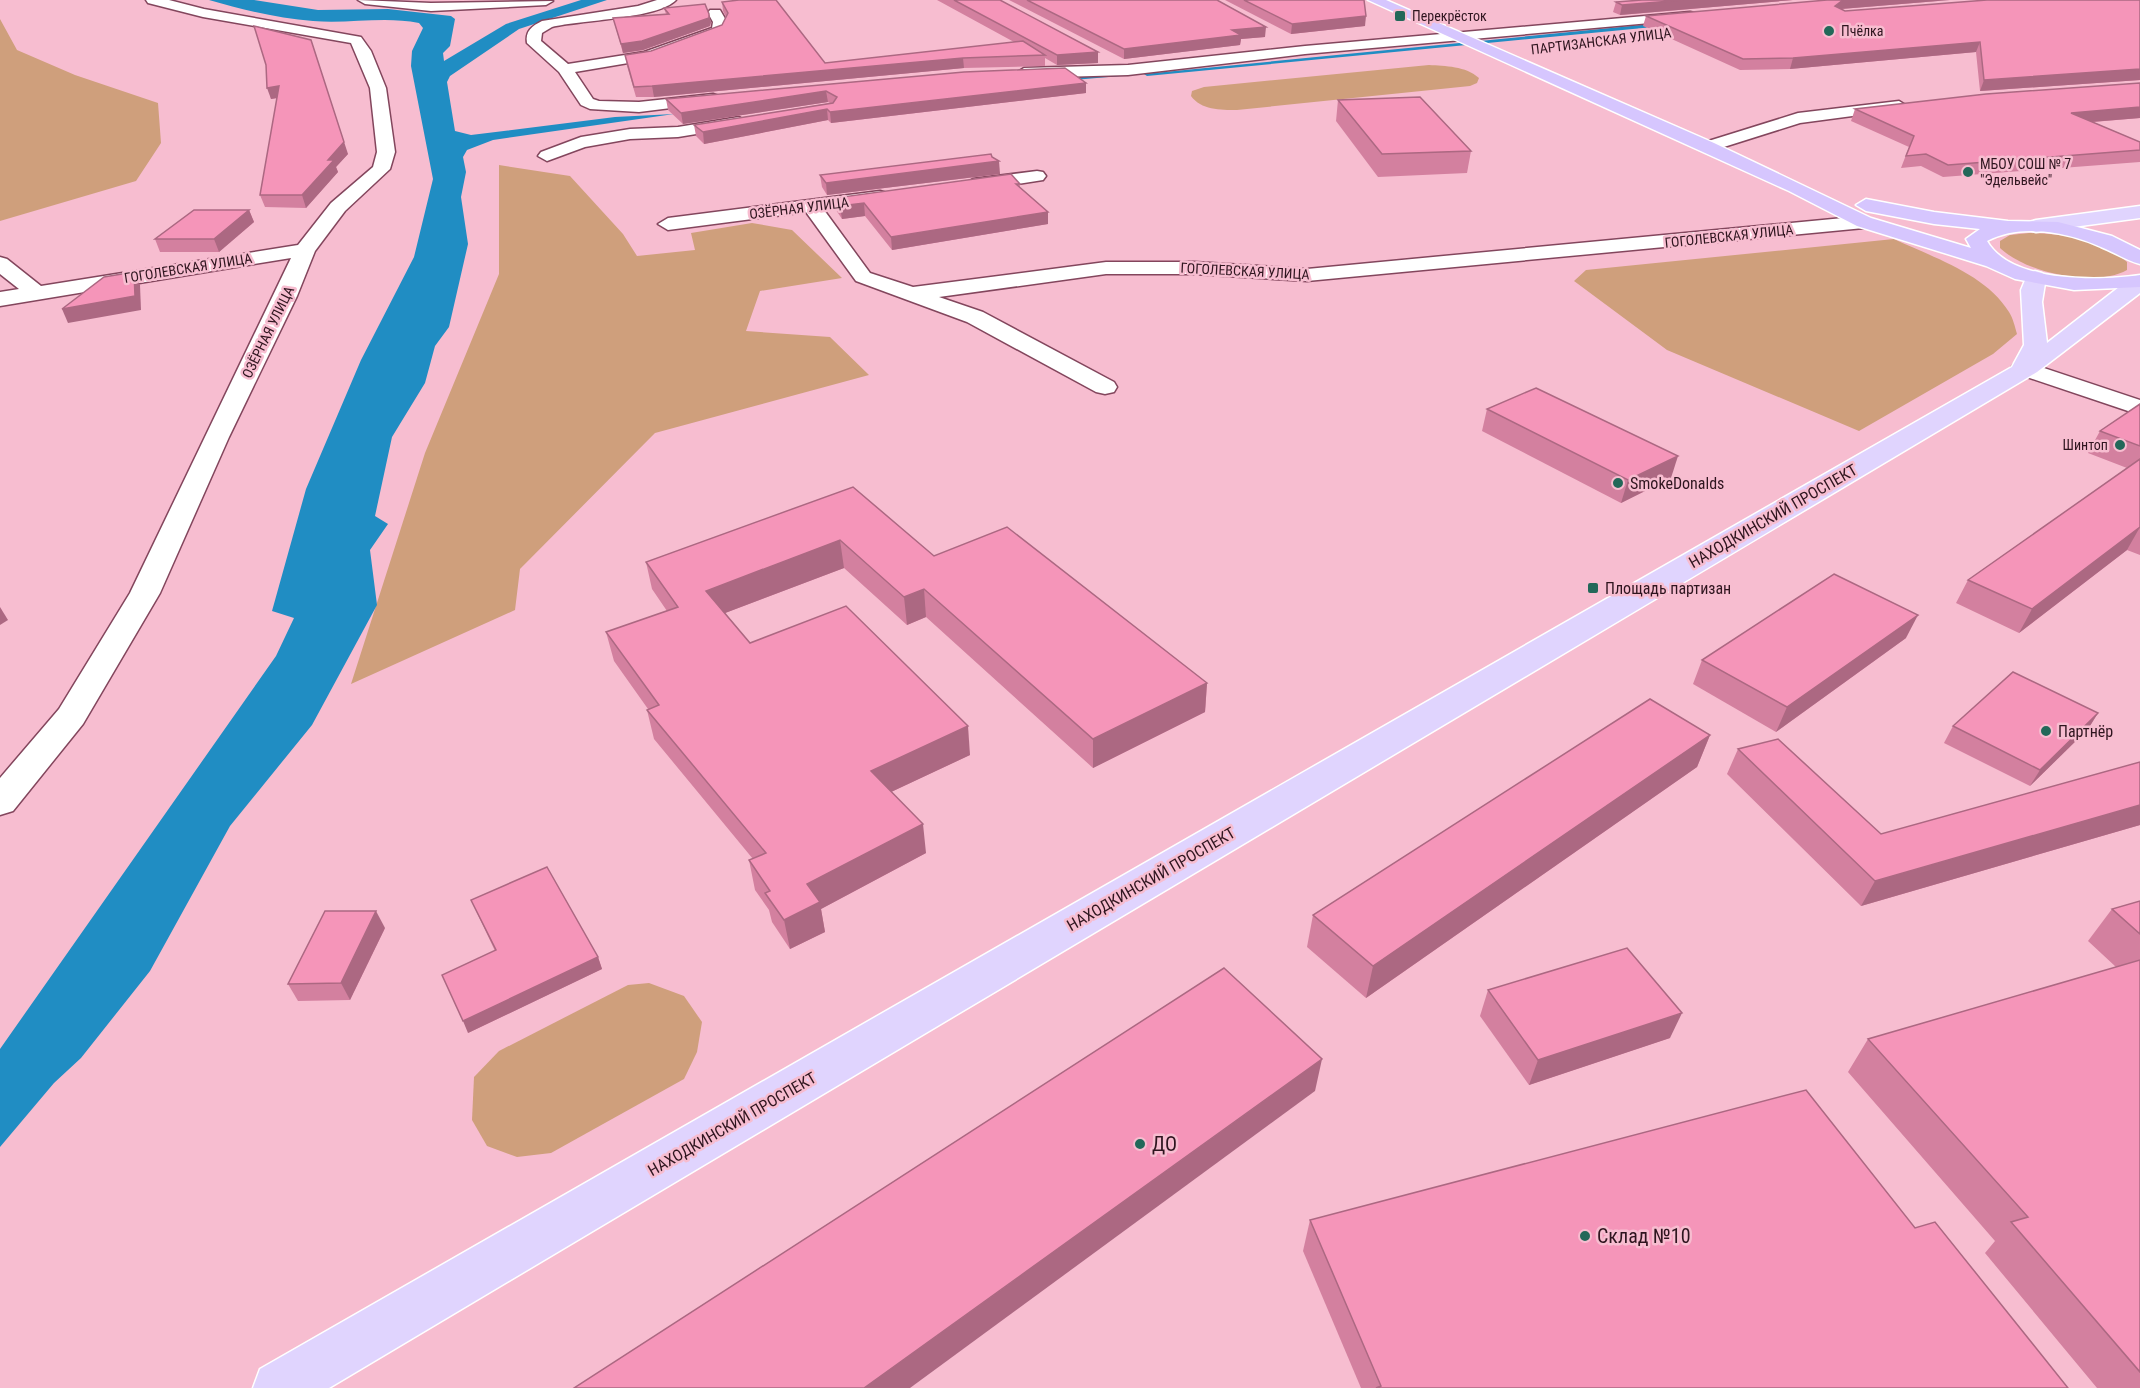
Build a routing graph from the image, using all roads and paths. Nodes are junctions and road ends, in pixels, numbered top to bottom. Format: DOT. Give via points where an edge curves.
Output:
graph roads {
  1 [pos="153,0"];
  2 [pos="365,0"];
  3 [pos="669,0"];
  4 [pos="1375,0"];
  5 [pos="546,1"];
  6 [pos="715,13"];
  7 [pos="1705,14"];
  8 [pos="1694,29"];
  9 [pos="1672,32"];
  10 [pos="1284,39"];
  11 [pos="1463,40"];
  12 [pos="1305,50"];
  13 [pos="1528,51"];
  14 [pos="1493,52"];
  15 [pos="1098,54"];
  16 [pos="565,69"];
  17 [pos="1128,70"];
  18 [pos="1011,74"];
  19 [pos="1027,89"];
  20 [pos="730,97"];
  21 [pos="1921,104"];
  22 [pos="758,119"];
  23 [pos="1708,147"];
  24 [pos="547,156"];
  25 [pos="1037,177"];
  26 [pos="1796,187"];
  27 [pos="954,188"];
  28 [pos="894,195"];
  29 [pos="811,206"];
  30 [pos="2140,212"];
  31 [pos="1864,222"];
  32 [pos="668,224"];
  33 [pos="2007,226"];
  34 [pos="2036,226"];
  35 [pos="305,250"];
  36 [pos="2140,258"];
  37 [pos="1993,261"];
  38 [pos="0,263"];
  39 [pos="2035,277"];
  40 [pos="2140,282"];
  41 [pos="34,291"];
  42 [pos="912,294"];
  43 [pos="0,299"];
  44 [pos="2023,368"];
  45 [pos="1105,387"];
  46 [pos="2140,408"];
  47 [pos="0,802"];
  48 [pos="279,1388"];
  1 -- 35 [label="street, ОЗЁРНАЯ УЛИЦА" via="203,13 356,40 364,51 378,88 386,152 381,169 338,207"];
  2 -- 5 [label="street" via="431,7"];
  3 -- 16 [label="street" via="635,12 551,22 538,28 534,43"];
  4 -- 11 [label="highway, ПАРТИЗАНСКАЯ УЛИЦА"];
  6 -- 16 [label="street" via="720,22 718,30 690,41 647,56"];
  7 -- 11 [label="street, ПАРТИЗАНСКАЯ УЛИЦА"];
  8 -- 9 [label="street, ПАРТИЗАНСКАЯ УЛИЦА"];
  10 -- 12 [label="street"];
  11 -- 12 [label="street, ПАРТИЗАНСКАЯ УЛИЦА"];
  11 -- 14 [label="highway, ПАРТИЗАНСКАЯ УЛИЦА"];
  12 -- 17 [label="street, ПАРТИЗАНСКАЯ УЛИЦА"];
  13 -- 14 [label="street, ПАРТИЗАНСКАЯ УЛИЦА"];
  14 -- 23 [label="highway, ПАРТИЗАНСКАЯ УЛИЦА"];
  15 -- 17 [label="street"];
  16 -- 20 [label="street" via="587,102 608,107"];
  17 -- 18 [label="street, ПАРТИЗАНСКАЯ УЛИЦА"];
  17 -- 19 [label="street" via="1134,79"];
  21 -- 23 [label="street" via="1798,118"];
  22 -- 24 [label="street" via="581,142"];
  23 -- 26 [label="highway, ПАРТИЗАНСКАЯ УЛИЦА"];
  25 -- 27 [label="street"];
  26 -- 31 [label="highway, ПАРТИЗАНСКАЯ УЛИЦА"];
  26 -- 33 [label="highway, ПАРТИЗАНСКАЯ УЛИЦА" via="1879,208"];
  28 -- 29 [label="street, ОЗЁРНАЯ УЛИЦА"];
  29 -- 32 [label="street, ОЗЁРНАЯ УЛИЦА"];
  29 -- 42 [label="street" via="863,278"];
  30 -- 34 [label="main road"];
  31 -- 37 [label="highway, ПАРТИЗАНСКАЯ УЛИЦА"];
  31 -- 42 [label="street, ГОГОЛЕВСКАЯ УЛИЦА" via="1307,275 1106,267"];
  33 -- 34 [label="highway"];
  33 -- 37 [label="highway" via="1976,238 1978,249"];
  34 -- 36 [label="highway" via="2097,238"];
  35 -- 41 [label="street, ГОГОЛЕВСКАЯ УЛИЦА"];
  35 -- 47 [label="street, ОЗЁРНАЯ УЛИЦА" via="145,594 71,716"];
  37 -- 39 [label="highway, ПАРТИЗАНСКАЯ УЛИЦА"];
  38 -- 41 [label="street"];
  39 -- 40 [label="highway, ПАРТИЗАНСКАЯ УЛИЦА" via="2086,286"];
  39 -- 44 [label="main road" via="2030,291 2037,342 2034,355"];
  40 -- 44 [label="main road, НАХОДКИНСКИЙ ПРОСПЕКТ" via="2106,311"];
  41 -- 43 [label="street, ГОГОЛЕВСКАЯ УЛИЦА"];
  42 -- 45 [label="street" via="975,317"];
  44 -- 46 [label="street"];
  44 -- 48 [label="main road, НАХОДКИНСКИЙ ПРОСПЕКТ"];
}
